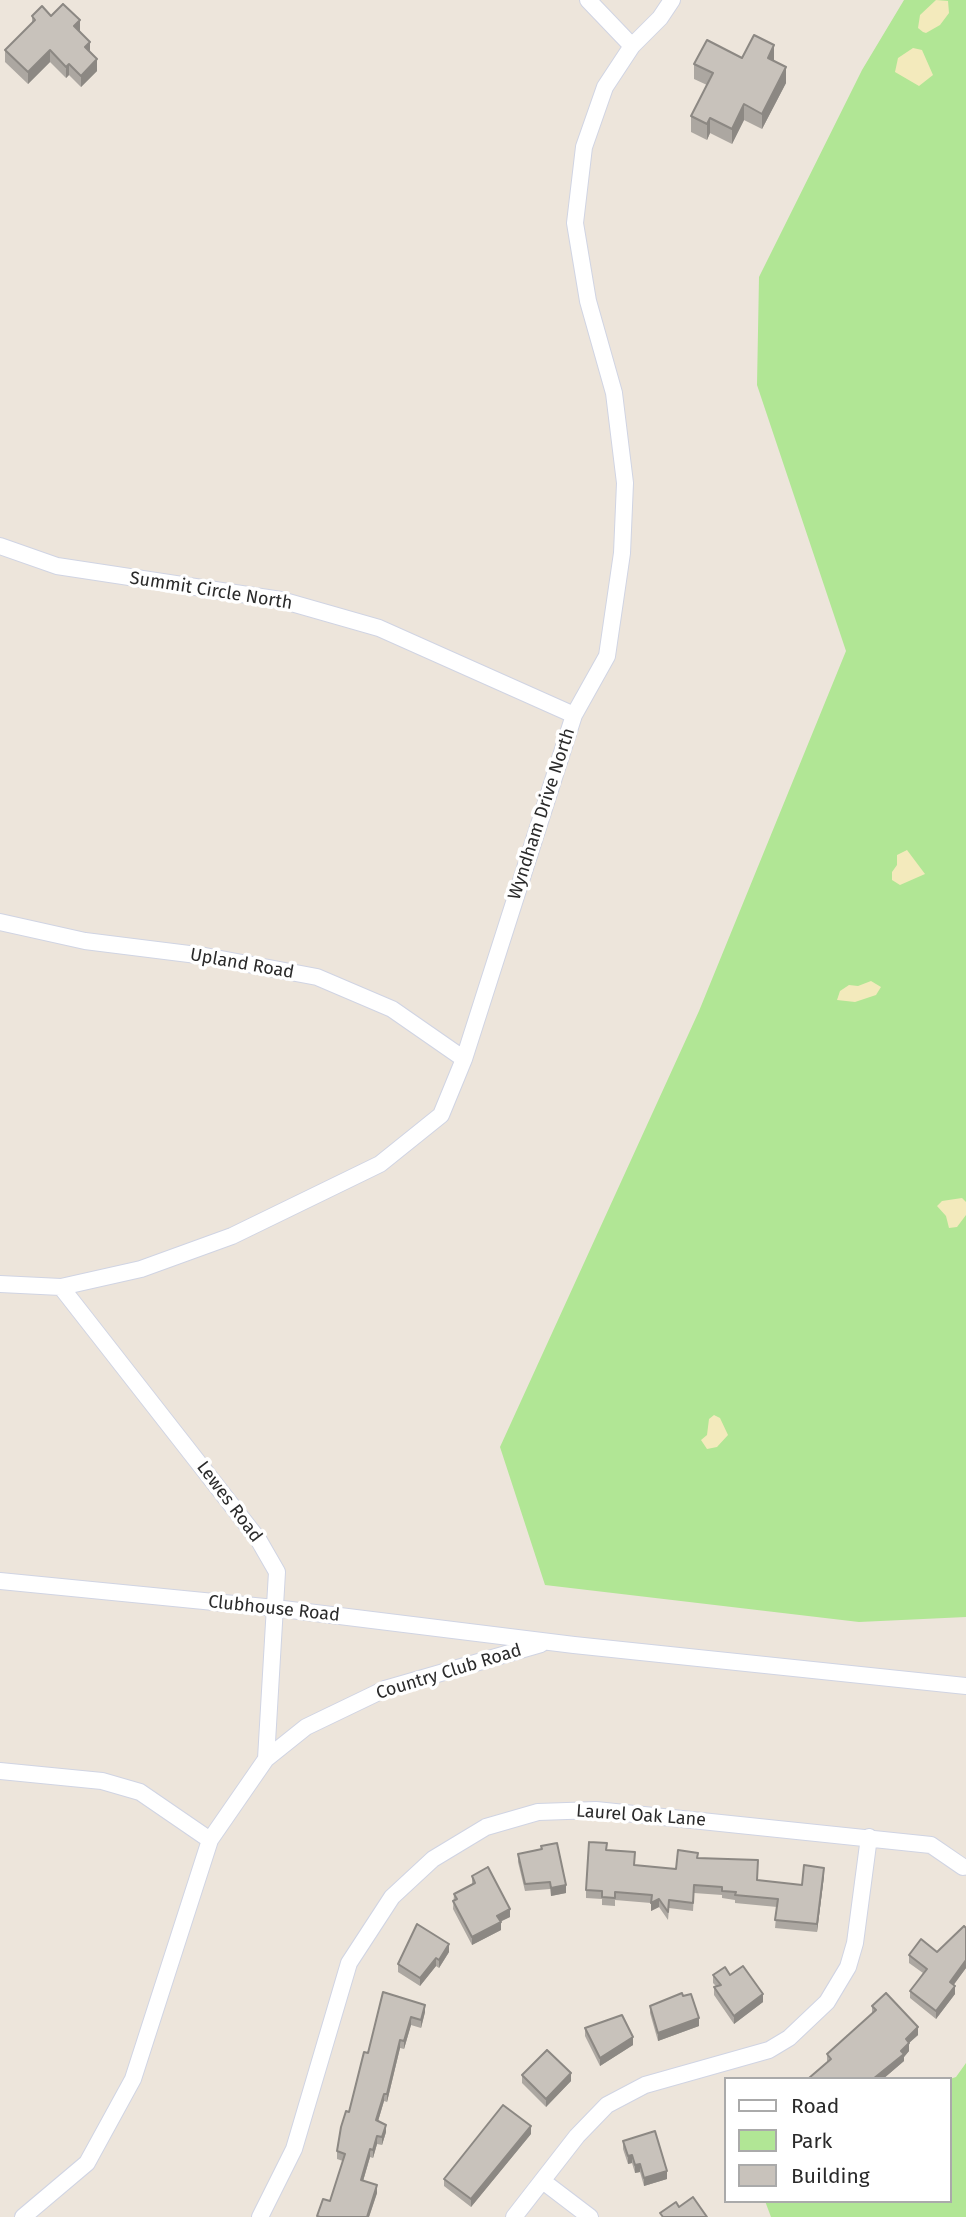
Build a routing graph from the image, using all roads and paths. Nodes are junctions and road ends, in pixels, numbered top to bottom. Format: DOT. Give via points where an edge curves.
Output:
graph roads {
  1 [pos="588,0"];
  2 [pos="671,0"];
  3 [pos="632,46"];
  4 [pos="0,546"];
  5 [pos="574,715"];
  6 [pos="0,922"];
  7 [pos="464,1059"];
  8 [pos="0,1284"];
  9 [pos="61,1287"];
  10 [pos="0,1581"];
  11 [pos="275,1608"];
  12 [pos="548,1642"];
  13 [pos="966,1686"];
  14 [pos="266,1759"];
  15 [pos="0,1771"];
  16 [pos="869,1838"];
  17 [pos="210,1840"];
  18 [pos="963,1867"];
  19 [pos="544,2182"];
  20 [pos="23,2217"];
  21 [pos="260,2217"];
  22 [pos="514,2217"];
  23 [pos="590,2217"];
  1 -- 3 [label="street"];
  2 -- 3 [label="street, Wyndham Drive North"];
  3 -- 5 [label="street, Wyndham Drive North" via="605,88 584,147 575,223 588,301 614,393 625,483 622,553 607,656"];
  4 -- 5 [label="street, Summit Circle North" via="57,566 281,600 367,625"];
  5 -- 7 [label="street, Wyndham Drive North"];
  6 -- 7 [label="street, Upland Road" via="85,941 205,956 317,977 392,1009"];
  7 -- 9 [label="street, Wyndham Drive North" via="441,1115 380,1164 232,1236 141,1269"];
  8 -- 9 [label="street, Wyndham Drive North"];
  9 -- 11 [label="street, Lewes Road" via="258,1539 277,1572"];
  10 -- 11 [label="street, Clubhouse Road"];
  11 -- 12 [label="street, Clubhouse Road"];
  11 -- 14 [label="street, Lewes Road"];
  12 -- 13 [label="street, Country Club Road"];
  12 -- 14 [label="street, Country Club Road" via="385,1689 306,1727"];
  14 -- 17 [label="street, Country Club Road"];
  15 -- 17 [label="street" via="102,1781 140,1792"];
  16 -- 18 [label="street, Laurel Oak Lane" via="931,1845"];
  16 -- 19 [label="street" via="855,1943 848,1967 827,2002 789,2038 769,2050 645,2085 613,2101 578,2136"];
  16 -- 21 [label="street, Laurel Oak Lane" via="596,1810 538,1812 486,1827 433,1859 392,1897 349,1963 294,2149"];
  17 -- 20 [label="street, Country Club Road" via="133,2079 87,2163"];
  19 -- 22 [label="street"];
  19 -- 23 [label="street"];
}
